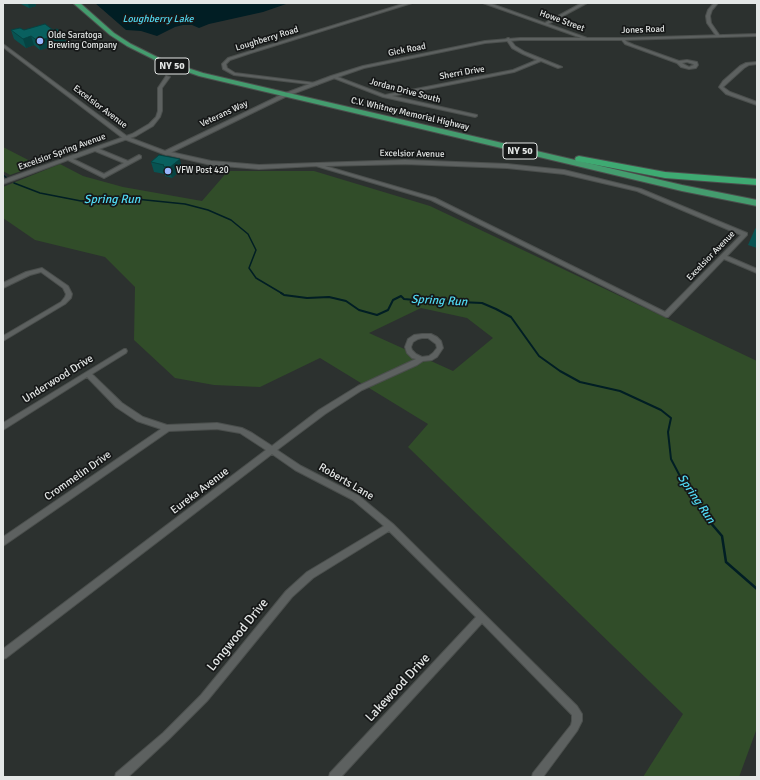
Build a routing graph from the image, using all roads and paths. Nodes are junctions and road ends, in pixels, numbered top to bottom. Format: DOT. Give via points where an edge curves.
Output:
graph roads {
  1 [pos="76,3"];
  2 [pos="85,3"];
  3 [pos="410,3"];
  4 [pos="485,3"];
  5 [pos="585,3"];
  6 [pos="716,3"];
  7 [pos="546,23"];
  8 [pos="757,35"];
  9 [pos="718,36"];
  10 [pos="530,39"];
  11 [pos="588,39"];
  12 [pos="623,39"];
  13 [pos="508,40"];
  14 [pos="3,45"];
  15 [pos="540,60"];
  16 [pos="679,62"];
  17 [pos="757,63"];
  18 [pos="560,67"];
  19 [pos="168,77"];
  20 [pos="333,77"];
  21 [pos="315,84"];
  22 [pos="288,94"];
  23 [pos="385,96"];
  24 [pos="757,104"];
  25 [pos="475,116"];
  26 [pos="126,138"];
  27 [pos="95,148"];
  28 [pos="166,154"];
  29 [pos="139,157"];
  30 [pos="68,158"];
  31 [pos="579,159"];
  32 [pos="128,163"];
  33 [pos="317,165"];
  34 [pos="3,182"];
  35 [pos="757,182"];
  36 [pos="757,197"];
  37 [pos="757,203"];
  38 [pos="723,256"];
  39 [pos="757,271"];
  40 [pos="3,286"];
  41 [pos="3,339"];
  42 [pos="124,351"];
  43 [pos="418,361"];
  44 [pos="88,374"];
  45 [pos="3,427"];
  46 [pos="166,428"];
  47 [pos="271,451"];
  48 [pos="390,526"];
  49 [pos="3,542"];
  50 [pos="482,617"];
  51 [pos="3,655"];
  52 [pos="121,777"];
  53 [pos="334,777"];
  54 [pos="537,777"];
  1 -- 22 [label="highway, C.V. Whitney Memorial Highway / NY 50" via="117,38 150,57 201,75"];
  2 -- 22 [label="highway, C.V. Whitney Memorial Highway / NY 50" via="130,40 167,59 212,75"];
  3 -- 21 [label="street, Loughberry Road" via="250,52 224,64 225,69 234,74"];
  4 -- 7 [label="street, Howe Street"];
  5 -- 7 [label="street"];
  6 -- 9 [label="street" via="708,16"];
  7 -- 11 [label="street, Howe Street"];
  8 -- 9 [label="street, Jones Road"];
  9 -- 12 [label="street, Jones Road"];
  10 -- 11 [label="street, Jones Road"];
  10 -- 13 [label="street, Gick Road"];
  11 -- 12 [label="street, Jones Road"];
  12 -- 16 [label="street" via="633,46"];
  13 -- 15 [label="street" via="513,47"];
  13 -- 20 [label="street, Gick Road" via="485,42 363,67"];
  14 -- 26 [label="street, Excelsior Avenue"];
  15 -- 18 [label="street"];
  15 -- 23 [label="street, Sherri Drive" via="514,71"];
  17 -- 24 [label="street" via="742,67 721,87 728,93"];
  19 -- 26 [label="street, Excelsior Spring Avenue" via="160,88 160,111 157,120"];
  20 -- 21 [label="street, Gick Road"];
  20 -- 23 [label="street, Jordan Drive South"];
  21 -- 22 [label="street, Gick Road"];
  22 -- 28 [label="street, Veterans Way" via="181,144"];
  22 -- 31 [label="highway, C.V. Whitney Memorial Highway / NY 50"];
  22 -- 37 [label="highway, C.V. Whitney Memorial Highway / NY 50" via="682,188"];
  23 -- 25 [label="street, Jordan Drive South"];
  26 -- 27 [label="street, Excelsior Spring Avenue"];
  26 -- 28 [label="street, Excelsior Avenue"];
  27 -- 30 [label="street, Excelsior Spring Avenue"];
  27 -- 32 [label="street"];
  28 -- 33 [label="street, Excelsior Avenue" via="233,165"];
  29 -- 32 [label="street"];
  30 -- 32 [label="street" via="104,176"];
  30 -- 34 [label="street, Excelsior Spring Avenue"];
  31 -- 35 [label="highway" via="665,175"];
  31 -- 36 [label="highway, C.V. Whitney Memorial Highway / NY 50" via="671,182"];
  33 -- 38 [label="street, Excelsior Avenue" via="433,199 666,315"];
  33 -- 38 [label="street, Excelsior Avenue" via="404,162 465,164 520,167 587,177 639,190 745,234"];
  38 -- 39 [label="street"];
  40 -- 41 [label="street" via="39,270 46,271 68,290 68,298 53,310"];
  42 -- 44 [label="street, Underwood Drive"];
  43 -- 43 [label="street, Eureka Avenue" via="439,352 439,343 436,339 422,336 410,341 409,351"];
  43 -- 47 [label="street, Eureka Avenue" via="340,400"];
  44 -- 45 [label="street, Underwood Drive"];
  44 -- 46 [label="street, Roberts Lane" via="119,404 140,419"];
  46 -- 47 [label="street, Roberts Lane" via="217,426 232,429 249,435"];
  46 -- 49 [label="street, Crommelin Drive"];
  47 -- 48 [label="street, Roberts Lane" via="356,498"];
  47 -- 51 [label="street, Eureka Avenue"];
  48 -- 50 [label="street, Roberts Lane"];
  48 -- 52 [label="street, Longwood Drive" via="310,574 289,594 204,698"];
  50 -- 53 [label="street, Lakewood Drive"];
  50 -- 54 [label="street, Roberts Lane" via="577,714 574,728"];
}
